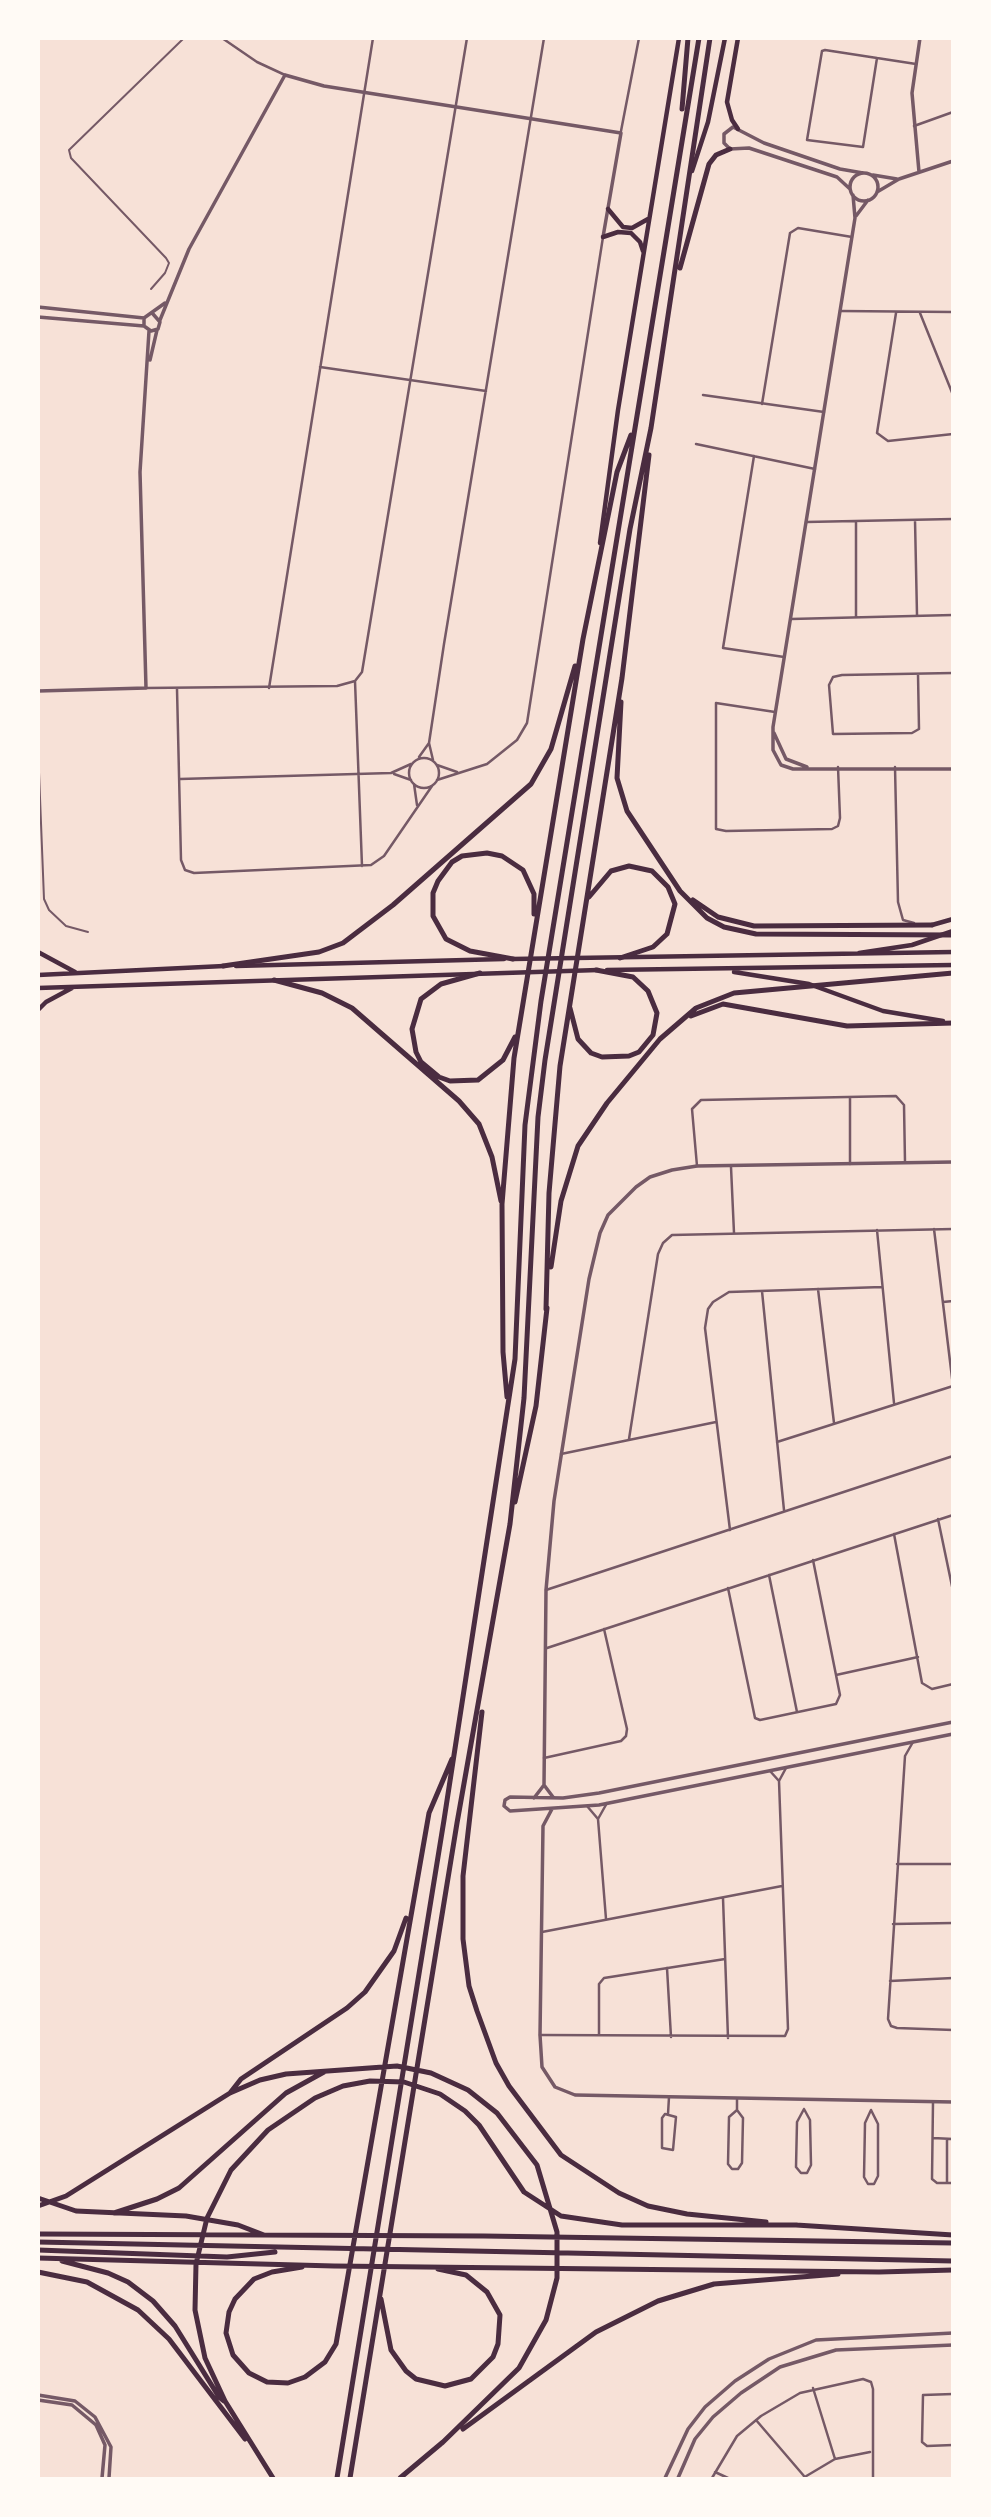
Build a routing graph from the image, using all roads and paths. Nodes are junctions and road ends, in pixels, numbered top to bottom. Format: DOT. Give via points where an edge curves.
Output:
graph roads {
  1 [pos="184,38"];
  2 [pos="222,38"];
  3 [pos="373,38"];
  4 [pos="467,38"];
  5 [pos="544,38"];
  6 [pos="639,38"];
  7 [pos="679,38"];
  8 [pos="688,38"];
  9 [pos="699,38"];
  10 [pos="710,38"];
  11 [pos="725,38"];
  12 [pos="738,38"];
  13 [pos="920,38"];
  14 [pos="230,40"];
  15 [pos="877,58"];
  16 [pos="916,64"];
  17 [pos="285,75"];
  18 [pos="365,93"];
  19 [pos="456,107"];
  20 [pos="953,112"];
  21 [pos="530,120"];
  22 [pos="914,126"];
  23 [pos="738,129"];
  24 [pos="681,132"];
  25 [pos="621,133"];
  26 [pos="730,149"];
  27 [pos="953,162"];
  28 [pos="691,172"];
  29 [pos="919,172"];
  30 [pos="863,173"];
  31 [pos="872,175"];
  32 [pos="899,179"];
  33 [pos="850,189"];
  34 [pos="876,193"];
  35 [pos="853,195"];
  36 [pos="868,200"];
  37 [pos="608,209"];
  38 [pos="855,218"];
  39 [pos="649,219"];
  40 [pos="603,237"];
  41 [pos="852,237"];
  42 [pos="643,256"];
  43 [pos="150,289"];
  44 [pos="673,295"];
  45 [pos="165,303"];
  46 [pos="38,307"];
  47 [pos="840,311"];
  48 [pos="953,312"];
  49 [pos="896,313"];
  50 [pos="920,313"];
  51 [pos="153,314"];
  52 [pos="38,317"];
  53 [pos="144,318"];
  54 [pos="160,320"];
  55 [pos="144,326"];
  56 [pos="158,329"];
  57 [pos="149,331"];
  58 [pos="149,362"];
  59 [pos="320,367"];
  60 [pos="411,380"];
  61 [pos="487,391"];
  62 [pos="703,395"];
  63 [pos="953,395"];
  64 [pos="762,404"];
  65 [pos="824,412"];
  66 [pos="635,422"];
  67 [pos="651,428"];
  68 [pos="953,433"];
  69 [pos="696,444"];
  70 [pos="754,456"];
  71 [pos="815,469"];
  72 [pos="953,519"];
  73 [pos="915,520"];
  74 [pos="806,522"];
  75 [pos="856,522"];
  76 [pos="596,576"];
  77 [pos="917,615"];
  78 [pos="953,615"];
  79 [pos="856,617"];
  80 [pos="791,619"];
  81 [pos="583,639"];
  82 [pos="785,657"];
  83 [pos="953,673"];
  84 [pos="918,674"];
  85 [pos="622,678"];
  86 [pos="355,681"];
  87 [pos="146,688"];
  88 [pos="269,688"];
  89 [pos="177,689"];
  90 [pos="38,691"];
  91 [pos="776,712"];
  92 [pos="773,727"];
  93 [pos="429,743"];
  94 [pos="38,747"];
  95 [pos="417,759"];
  96 [pos="433,760"];
  97 [pos="411,764"];
  98 [pos="438,765"];
  99 [pos="838,767"];
  100 [pos="895,767"];
  101 [pos="811,768"];
  102 [pos="953,769"];
  103 [pos="460,772"];
  104 [pos="391,773"];
  105 [pos="359,775"];
  106 [pos="180,779"];
  107 [pos="437,780"];
  108 [pos="413,782"];
  109 [pos="432,786"];
  110 [pos="416,808"];
  111 [pos="362,867"];
  112 [pos="680,891"];
  113 [pos="588,900"];
  114 [pos="953,919"];
  115 [pos="932,925"];
  116 [pos="534,929"];
  117 [pos="88,932"];
  118 [pos="953,933"];
  119 [pos="953,952"];
  120 [pos="38,953"];
  121 [pos="847,956"];
  122 [pos="620,958"];
  123 [pos="513,959"];
  124 [pos="953,965"];
  125 [pos="223,966"];
  126 [pos="716,969"];
  127 [pos="596,970"];
  128 [pos="79,973"];
  129 [pos="480,973"];
  130 [pos="953,973"];
  131 [pos="38,975"];
  132 [pos="274,980"];
  133 [pos="76,986"];
  134 [pos="38,988"];
  135 [pos="570,1000"];
  136 [pos="38,1010"];
  137 [pos="678,1022"];
  138 [pos="953,1023"];
  139 [pos="519,1028"];
  140 [pos="850,1097"];
  141 [pos="953,1162"];
  142 [pos="905,1163"];
  143 [pos="850,1164"];
  144 [pos="697,1167"];
  145 [pos="731,1167"];
  146 [pos="502,1204"];
  147 [pos="934,1229"];
  148 [pos="953,1229"];
  149 [pos="877,1230"];
  150 [pos="734,1233"];
  151 [pos="882,1287"];
  152 [pos="818,1289"];
  153 [pos="762,1291"];
  154 [pos="953,1301"];
  155 [pos="943,1302"];
  156 [pos="547,1309"];
  157 [pos="953,1386"];
  158 [pos="894,1403"];
  159 [pos="508,1407"];
  160 [pos="717,1422"];
  161 [pos="834,1423"];
  162 [pos="629,1439"];
  163 [pos="777,1442"];
  164 [pos="561,1454"];
  165 [pos="953,1456"];
  166 [pos="784,1512"];
  167 [pos="953,1515"];
  168 [pos="938,1519"];
  169 [pos="510,1524"];
  170 [pos="730,1530"];
  171 [pos="894,1534"];
  172 [pos="813,1560"];
  173 [pos="769,1575"];
  174 [pos="728,1588"];
  175 [pos="547,1590"];
  176 [pos="953,1591"];
  177 [pos="604,1629"];
  178 [pos="546,1648"];
  179 [pos="918,1657"];
  180 [pos="488,1660"];
  181 [pos="836,1675"];
  182 [pos="953,1684"];
  183 [pos="797,1712"];
  184 [pos="953,1722"];
  185 [pos="953,1734"];
  186 [pos="914,1741"];
  187 [pos="896,1745"];
  188 [pos="455,1751"];
  189 [pos="905,1756"];
  190 [pos="544,1758"];
  191 [pos="787,1767"];
  192 [pos="769,1771"];
  193 [pos="779,1781"];
  194 [pos="544,1785"];
  195 [pos="534,1798"];
  196 [pos="554,1798"];
  197 [pos="607,1803"];
  198 [pos="586,1806"];
  199 [pos="554,1808"];
  200 [pos="534,1810"];
  201 [pos="598,1819"];
  202 [pos="543,1826"];
  203 [pos="897,1864"];
  204 [pos="953,1864"];
  205 [pos="782,1886"];
  206 [pos="723,1897"];
  207 [pos="412,1902"];
  208 [pos="606,1919"];
  209 [pos="953,1923"];
  210 [pos="893,1924"];
  211 [pos="542,1932"];
  212 [pos="725,1959"];
  213 [pos="667,1968"];
  214 [pos="953,1978"];
  215 [pos="890,1980"];
  216 [pos="953,2031"];
  217 [pos="540,2035"];
  218 [pos="599,2035"];
  219 [pos="671,2037"];
  220 [pos="728,2038"];
  221 [pos="326,2071"];
  222 [pos="230,2093"];
  223 [pos="669,2097"];
  224 [pos="737,2098"];
  225 [pos="804,2099"];
  226 [pos="872,2100"];
  227 [pos="933,2102"];
  228 [pos="953,2102"];
  229 [pos="804,2109"];
  230 [pos="737,2110"];
  231 [pos="872,2110"];
  232 [pos="668,2114"];
  233 [pos="933,2138"];
  234 [pos="947,2138"];
  235 [pos="953,2139"];
  236 [pos="947,2183"];
  237 [pos="953,2183"];
  238 [pos="38,2198"];
  239 [pos="38,2206"];
  240 [pos="114,2213"];
  241 [pos="797,2225"];
  242 [pos="38,2234"];
  243 [pos="953,2235"];
  244 [pos="267,2236"];
  245 [pos="38,2242"];
  246 [pos="953,2243"];
  247 [pos="38,2250"];
  248 [pos="289,2250"];
  249 [pos="38,2257"];
  250 [pos="953,2261"];
  251 [pos="319,2266"];
  252 [pos="414,2266"];
  253 [pos="953,2270"];
  254 [pos="38,2272"];
  255 [pos="879,2272"];
  256 [pos="380,2290"];
  257 [pos="953,2333"];
  258 [pos="953,2345"];
  259 [pos="813,2388"];
  260 [pos="953,2394"];
  261 [pos="38,2398"];
  262 [pos="225,2401"];
  263 [pos="756,2420"];
  264 [pos="442,2443"];
  265 [pos="953,2445"];
  266 [pos="871,2452"];
  267 [pos="835,2459"];
  268 [pos="266,2466"];
  269 [pos="715,2472"];
  270 [pos="803,2477"];
  271 [pos="102,2479"];
  272 [pos="109,2479"];
  273 [pos="272,2479"];
  274 [pos="337,2479"];
  275 [pos="350,2479"];
  276 [pos="400,2479"];
  277 [pos="665,2479"];
  278 [pos="678,2479"];
  279 [pos="712,2479"];
  280 [pos="728,2479"];
  281 [pos="873,2479"];
  1 -- 43 [label="street" via="69,150 71,158 169,263"];
  2 -- 14 [label="street"];
  3 -- 18 [label="street"];
  4 -- 19 [label="street"];
  5 -- 21 [label="street"];
  6 -- 25 [label="street"];
  7 -- 39 [label="main road"];
  8 -- 24 [label="highway"];
  9 -- 24 [label="highway"];
  10 -- 28 [label="highway"];
  11 -- 28 [label="main road" via="708,122"];
  12 -- 23 [label="main road" via="727,102"];
  13 -- 16 [label="street"];
  14 -- 17 [label="street" via="248,57"];
  15 -- 15 [label="street" via="822,51 807,140 863,147"];
  15 -- 16 [label="street"];
  16 -- 22 [label="street"];
  17 -- 18 [label="street"];
  17 -- 45 [label="street" via="189,249"];
  18 -- 19 [label="street"];
  18 -- 59 [label="street"];
  19 -- 21 [label="street"];
  19 -- 60 [label="street"];
  20 -- 22 [label="street"];
  21 -- 25 [label="street"];
  21 -- 61 [label="street"];
  22 -- 29 [label="street"];
  23 -- 26 [label="street" via="729,128 724,134 723,143"];
  23 -- 30 [label="street" via="764,143"];
  24 -- 66 [label="highway"];
  25 -- 37 [label="street"];
  26 -- 33 [label="street" via="749,148 837,177"];
  26 -- 44 [label="highway" via="709,164"];
  27 -- 29 [label="street"];
  28 -- 44 [label="highway"];
  29 -- 32 [label="street"];
  30 -- 31 [label="street"];
  30 -- 33 [label="street" via="853,178"];
  31 -- 32 [label="street"];
  31 -- 34 [label="street" via="877,181"];
  32 -- 34 [label="street"];
  33 -- 35 [label="street"];
  34 -- 36 [label="street"];
  35 -- 36 [label="street"];
  35 -- 38 [label="street"];
  36 -- 38 [label="street"];
  37 -- 39 [label="main road" via="617,224 628,228"];
  37 -- 40 [label="street"];
  38 -- 41 [label="street"];
  39 -- 42 [label="main road"];
  40 -- 42 [label="main road" via="631,233 640,242"];
  40 -- 103 [label="street" via="527,723 517,740 487,764"];
  41 -- 47 [label="street"];
  41 -- 64 [label="street" via="797,228 790,233"];
  42 -- 76 [label="main road"];
  44 -- 67 [label="highway"];
  45 -- 51 [label="street"];
  45 -- 54 [label="street"];
  46 -- 53 [label="street"];
  47 -- 49 [label="street"];
  47 -- 65 [label="street"];
  48 -- 50 [label="street"];
  49 -- 50 [label="street"];
  49 -- 68 [label="street" via="877,433 888,441"];
  50 -- 63 [label="street"];
  51 -- 53 [label="street"];
  51 -- 54 [label="street"];
  52 -- 55 [label="street"];
  53 -- 55 [label="street"];
  54 -- 56 [label="street"];
  55 -- 57 [label="street"];
  56 -- 57 [label="street"];
  56 -- 58 [label="street"];
  57 -- 58 [label="street"];
  58 -- 87 [label="street" via="140,472"];
  59 -- 60 [label="street"];
  59 -- 88 [label="street"];
  60 -- 61 [label="street"];
  60 -- 86 [label="street" via="365,665"];
  61 -- 93 [label="street"];
  62 -- 64 [label="street"];
  64 -- 65 [label="street"];
  65 -- 71 [label="street"];
  66 -- 76 [label="highway" via="617,472"];
  66 -- 159 [label="highway" via="525,1125 515,1359"];
  67 -- 85 [label="highway"];
  67 -- 169 [label="highway" via="624,570 538,1118 524,1398"];
  69 -- 70 [label="street"];
  70 -- 71 [label="street"];
  70 -- 82 [label="street" via="723,648"];
  71 -- 74 [label="street"];
  72 -- 73 [label="street"];
  73 -- 75 [label="street"];
  73 -- 77 [label="street"];
  74 -- 75 [label="street"];
  74 -- 80 [label="street"];
  75 -- 79 [label="street"];
  76 -- 81 [label="highway"];
  77 -- 78 [label="street"];
  77 -- 79 [label="street"];
  79 -- 80 [label="street"];
  80 -- 82 [label="street"];
  81 -- 116 [label="highway"];
  81 -- 125 [label="highway" via="551,749 531,784 393,905 342,943 298,957"];
  82 -- 91 [label="street"];
  83 -- 84 [label="street"];
  84 -- 84 [label="street" via="833,677 832,734 912,733 919,729"];
  85 -- 112 [label="highway" via="617,757 621,794 631,818"];
  85 -- 113 [label="highway"];
  86 -- 88 [label="street" via="337,686"];
  86 -- 105 [label="street"];
  87 -- 89 [label="street"];
  87 -- 90 [label="street"];
  88 -- 89 [label="street"];
  89 -- 106 [label="street"];
  91 -- 92 [label="street"];
  91 -- 99 [label="street" via="716,703 716,829 838,826"];
  92 -- 101 [label="street" via="786,759"];
  92 -- 101 [label="street" via="773,750 781,765"];
  93 -- 95 [label="street"];
  93 -- 96 [label="street"];
  94 -- 117 [label="street" via="44,900 66,926"];
  95 -- 96 [label="street"];
  95 -- 97 [label="street"];
  96 -- 98 [label="street"];
  97 -- 104 [label="street"];
  97 -- 108 [label="street"];
  98 -- 103 [label="street"];
  98 -- 107 [label="street"];
  99 -- 100 [label="street"];
  99 -- 101 [label="street"];
  100 -- 102 [label="street"];
  100 -- 115 [label="street" via="901,915 910,922"];
  103 -- 107 [label="street"];
  104 -- 105 [label="street"];
  104 -- 108 [label="street"];
  105 -- 106 [label="street"];
  105 -- 111 [label="street"];
  106 -- 111 [label="street" via="185,870"];
  107 -- 109 [label="street"];
  108 -- 109 [label="street" via="421,788"];
  108 -- 110 [label="street"];
  109 -- 110 [label="street"];
  110 -- 111 [label="street" via="378,863"];
  112 -- 115 [label="highway" via="718,917 744,925"];
  112 -- 118 [label="highway" via="724,927 746,933"];
  113 -- 122 [label="highway" via="600,881 620,867 652,871 668,887 675,904 667,934 653,947"];
  113 -- 135 [label="highway"];
  114 -- 115 [label="main road"];
  116 -- 123 [label="highway" via="534,894 523,870 513,863 487,853 462,856 444,871 433,893 433,916 446,939 470,951"];
  116 -- 139 [label="highway"];
  118 -- 121 [label="main road"];
  119 -- 121 [label="main road"];
  120 -- 128 [label="main road"];
  121 -- 122 [label="main road"];
  122 -- 123 [label="main road"];
  123 -- 125 [label="main road"];
  124 -- 126 [label="main road"];
  125 -- 128 [label="main road"];
  126 -- 127 [label="main road"];
  126 -- 138 [label="main road" via="809,985 884,1011"];
  127 -- 129 [label="main road"];
  127 -- 135 [label="highway" via="633,977 648,990 657,1013 647,1043 639,1052 621,1058 591,1053 574,1031"];
  128 -- 131 [label="main road"];
  129 -- 132 [label="main road"];
  129 -- 139 [label="highway" via="441,984 421,999 412,1029 421,1062 450,1081 478,1080 503,1060"];
  130 -- 137 [label="highway" via="720,997"];
  132 -- 133 [label="main road"];
  132 -- 146 [label="highway" via="322,993 352,1008 459,1101 479,1124"];
  133 -- 134 [label="main road"];
  133 -- 136 [label="main road"];
  135 -- 156 [label="highway" via="549,1193"];
  137 -- 138 [label="highway" via="711,1005 723,1004 847,1026"];
  137 -- 156 [label="highway" via="607,1103 578,1146 561,1201"];
  139 -- 146 [label="highway"];
  140 -- 142 [label="street" via="902,1100"];
  140 -- 143 [label="street"];
  140 -- 144 [label="street" via="701,1100 692,1109"];
  141 -- 142 [label="street"];
  142 -- 143 [label="street"];
  143 -- 145 [label="street"];
  144 -- 145 [label="street"];
  144 -- 164 [label="street" via="650,1177 620,1199 608,1215 589,1279"];
  145 -- 150 [label="street"];
  146 -- 159 [label="highway"];
  147 -- 148 [label="street"];
  147 -- 149 [label="street"];
  147 -- 155 [label="street"];
  149 -- 150 [label="street"];
  149 -- 151 [label="street"];
  150 -- 162 [label="street" via="679,1233 667,1238 660,1248"];
  151 -- 152 [label="street"];
  151 -- 158 [label="street"];
  152 -- 153 [label="street"];
  152 -- 161 [label="street"];
  153 -- 160 [label="street" via="729,1292 713,1301 708,1310 705,1328"];
  153 -- 163 [label="street"];
  154 -- 155 [label="street"];
  155 -- 157 [label="street"];
  156 -- 169 [label="highway" via="533,1419"];
  157 -- 158 [label="street"];
  158 -- 161 [label="street"];
  159 -- 188 [label="highway"];
  160 -- 162 [label="street"];
  160 -- 170 [label="street"];
  161 -- 163 [label="street"];
  162 -- 164 [label="street"];
  163 -- 166 [label="street"];
  164 -- 175 [label="street"];
  165 -- 166 [label="street"];
  166 -- 170 [label="street"];
  167 -- 168 [label="street"];
  168 -- 171 [label="street"];
  168 -- 176 [label="street"];
  169 -- 180 [label="highway"];
  170 -- 175 [label="street"];
  171 -- 172 [label="street"];
  171 -- 179 [label="street"];
  172 -- 173 [label="street"];
  172 -- 181 [label="street"];
  173 -- 174 [label="street"];
  173 -- 183 [label="street"];
  174 -- 177 [label="street"];
  174 -- 183 [label="street" via="753,1716 760,1720"];
  175 -- 178 [label="street"];
  177 -- 178 [label="street"];
  177 -- 190 [label="street" via="626,1736 621,1741"];
  178 -- 190 [label="street"];
  179 -- 181 [label="street"];
  179 -- 182 [label="street" via="926,1687"];
  180 -- 241 [label="highway" via="461,1911 469,1986 496,2063 522,2106 561,2155 618,2193 648,2206 687,2214"];
  180 -- 256 [label="highway"];
  181 -- 183 [label="street" via="839,1701"];
  184 -- 196 [label="street"];
  185 -- 186 [label="street"];
  186 -- 187 [label="street"];
  186 -- 189 [label="street"];
  187 -- 189 [label="street"];
  187 -- 191 [label="street"];
  188 -- 207 [label="highway" via="429,1813"];
  188 -- 274 [label="highway"];
  189 -- 203 [label="street"];
  190 -- 194 [label="street"];
  191 -- 192 [label="street"];
  191 -- 193 [label="street"];
  192 -- 193 [label="street"];
  192 -- 197 [label="street"];
  193 -- 205 [label="street"];
  194 -- 195 [label="street"];
  194 -- 196 [label="street"];
  195 -- 196 [label="street"];
  195 -- 200 [label="street" via="510,1797 504,1802 510,1811"];
  197 -- 198 [label="street"];
  197 -- 201 [label="street"];
  198 -- 199 [label="street"];
  198 -- 201 [label="street"];
  199 -- 200 [label="street"];
  199 -- 202 [label="street"];
  200 -- 202 [label="street"];
  201 -- 208 [label="street"];
  202 -- 211 [label="street"];
  203 -- 204 [label="street"];
  203 -- 210 [label="street"];
  205 -- 206 [label="street"];
  205 -- 220 [label="street" via="788,2029 780,2037"];
  206 -- 208 [label="street"];
  206 -- 212 [label="street"];
  207 -- 222 [label="highway" via="394,1951 365,1992 241,2079"];
  207 -- 251 [label="highway" via="337,2344 317,2370 300,2380 267,2382 249,2373 227,2341 227,2318 234,2299 259,2276"];
  208 -- 211 [label="street"];
  209 -- 210 [label="street"];
  210 -- 215 [label="street"];
  211 -- 217 [label="street"];
  212 -- 213 [label="street"];
  212 -- 220 [label="street"];
  213 -- 218 [label="street" via="602,1979"];
  213 -- 219 [label="street"];
  214 -- 215 [label="street"];
  215 -- 216 [label="street" via="891,2026"];
  217 -- 218 [label="street"];
  217 -- 223 [label="street" via="544,2072 562,2092"];
  218 -- 219 [label="street"];
  219 -- 220 [label="street"];
  221 -- 222 [label="highway" via="286,2074"];
  221 -- 240 [label="highway" via="286,2093 178,2188"];
  221 -- 264 [label="highway" via="397,2066 431,2073 468,2090 513,2130 541,2176 557,2232 558,2259 546,2320 519,2368"];
  222 -- 239 [label="highway" via="89,2183"];
  223 -- 224 [label="street"];
  223 -- 232 [label="street"];
  224 -- 225 [label="street"];
  224 -- 230 [label="street"];
  225 -- 226 [label="street"];
  225 -- 229 [label="street"];
  226 -- 227 [label="street"];
  226 -- 231 [label="street"];
  227 -- 228 [label="street"];
  227 -- 233 [label="street"];
  229 -- 229 [label="street" via="797,2122 796,2167 801,2173 807,2173 811,2165 810,2120"];
  230 -- 230 [label="street" via="729,2117 728,2164 732,2169 742,2163 743,2118"];
  231 -- 231 [label="street" via="865,2123 864,2177 868,2184 874,2184 878,2176 878,2124"];
  232 -- 232 [label="street" via="662,2118 665,2150 676,2147 676,2117"];
  233 -- 234 [label="street"];
  233 -- 236 [label="street" via="932,2179"];
  234 -- 235 [label="street"];
  234 -- 236 [label="street"];
  236 -- 237 [label="street"];
  238 -- 240 [label="highway" via="76,2211"];
  240 -- 244 [label="highway" via="207,2219"];
  241 -- 243 [label="highway"];
  241 -- 262 [label="highway" via="622,2224 561,2216 524,2192 465,2111 420,2085 390,2080 343,2086 291,2112 250,2148 213,2203 198,2249 194,2297 205,2358"];
  242 -- 244 [label="highway"];
  244 -- 246 [label="highway"];
  245 -- 248 [label="highway"];
  247 -- 248 [label="highway" via="227,2257"];
  248 -- 250 [label="highway"];
  249 -- 251 [label="highway"];
  249 -- 262 [label="highway" via="128,2282 153,2301"];
  251 -- 252 [label="highway"];
  252 -- 255 [label="highway"];
  252 -- 256 [label="highway" via="466,2275 494,2302 500,2315 498,2344 493,2357 471,2379 438,2385 406,2371 387,2338"];
  253 -- 255 [label="highway"];
  254 -- 268 [label="highway" via="87,2281 152,2322"];
  255 -- 264 [label="highway" via="714,2284 658,2301 596,2332"];
  256 -- 275 [label="highway"];
  257 -- 277 [label="street" via="816,2340 769,2358 705,2407 688,2429"];
  258 -- 278 [label="street" via="835,2350 780,2367 713,2417 695,2439"];
  259 -- 263 [label="street"];
  259 -- 266 [label="street" via="842,2381 871,2382"];
  259 -- 267 [label="street"];
  260 -- 265 [label="street" via="923,2395 922,2420 923,2445"];
  261 -- 271 [label="street" via="72,2404 96,2425 105,2445"];
  261 -- 272 [label="street" via="75,2402 95,2417 111,2447"];
  262 -- 268 [label="highway"];
  263 -- 269 [label="street" via="737,2436"];
  263 -- 270 [label="street"];
  264 -- 276 [label="highway"];
  266 -- 267 [label="street"];
  266 -- 281 [label="street"];
  267 -- 270 [label="street"];
  268 -- 273 [label="highway"];
  269 -- 279 [label="street"];
  269 -- 280 [label="street"];
}
